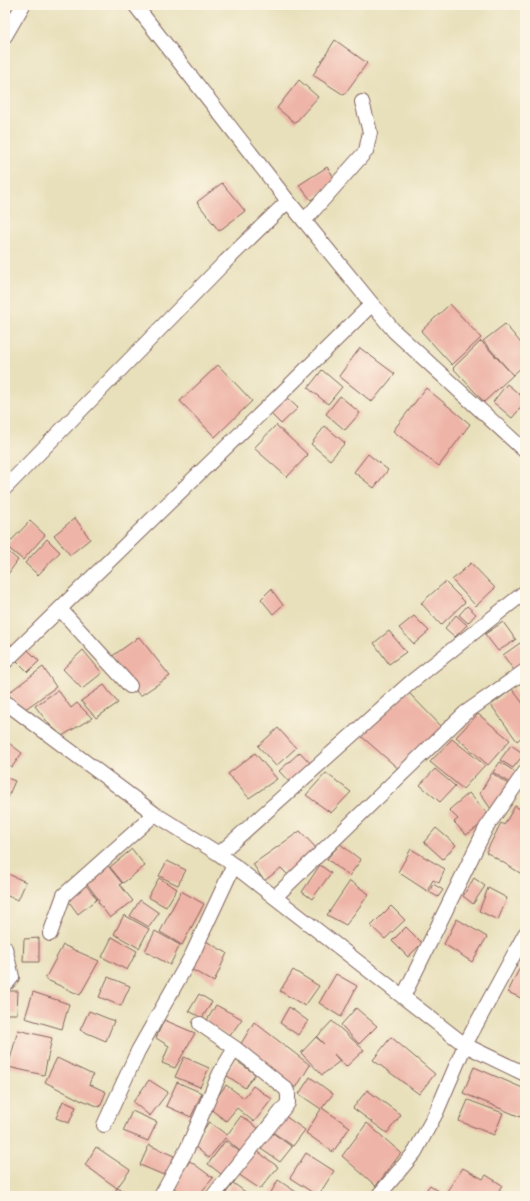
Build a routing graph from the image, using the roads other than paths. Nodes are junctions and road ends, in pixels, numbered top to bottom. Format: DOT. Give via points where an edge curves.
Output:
graph roads {
  1 [pos="23,5"];
  2 [pos="135,5"];
  3 [pos="5,36"];
  4 [pos="362,102"];
  5 [pos="288,201"];
  6 [pos="304,220"];
  7 [pos="372,304"];
  8 [pos="525,451"];
  9 [pos="5,488"];
  10 [pos="525,592"];
  11 [pos="60,609"];
  12 [pos="5,662"];
  13 [pos="525,671"];
  14 [pos="130,686"];
  15 [pos="5,702"];
  16 [pos="525,772"];
  17 [pos="155,814"];
  18 [pos="219,854"];
  19 [pos="234,865"];
  20 [pos="275,897"];
  21 [pos="50,934"];
  22 [pos="525,934"];
  23 [pos="5,948"];
  24 [pos="5,983"];
  25 [pos="403,997"];
  26 [pos="200,1024"];
  27 [pos="465,1045"];
  28 [pos="235,1048"];
  29 [pos="525,1074"];
  30 [pos="104,1125"];
  31 [pos="161,1196"];
  32 [pos="214,1196"];
  33 [pos="378,1196"];
  1 -- 3 [label="street"];
  2 -- 5 [label="street"];
  4 -- 6 [label="street" via="370,132 366,151"];
  5 -- 6 [label="street"];
  5 -- 9 [label="street" via="225,262"];
  6 -- 7 [label="street"];
  7 -- 8 [label="street" via="394,331"];
  7 -- 11 [label="street"];
  10 -- 18 [label="street" via="410,683"];
  11 -- 12 [label="street"];
  11 -- 14 [label="street"];
  13 -- 20 [label="street" via="465,713"];
  15 -- 17 [label="street"];
  16 -- 25 [label="street" via="486,828"];
  17 -- 18 [label="street"];
  17 -- 21 [label="street" via="64,894"];
  18 -- 19 [label="street"];
  19 -- 20 [label="street"];
  19 -- 30 [label="street" via="192,955 138,1051"];
  20 -- 25 [label="street"];
  22 -- 27 [label="street"];
  23 -- 24 [label="street" via="12,977"];
  25 -- 27 [label="street"];
  26 -- 28 [label="street"];
  27 -- 29 [label="street"];
  27 -- 33 [label="street" via="436,1113 414,1152"];
  28 -- 31 [label="street" via="220,1073 187,1149"];
  28 -- 32 [label="street" via="286,1089 288,1103"];
}
